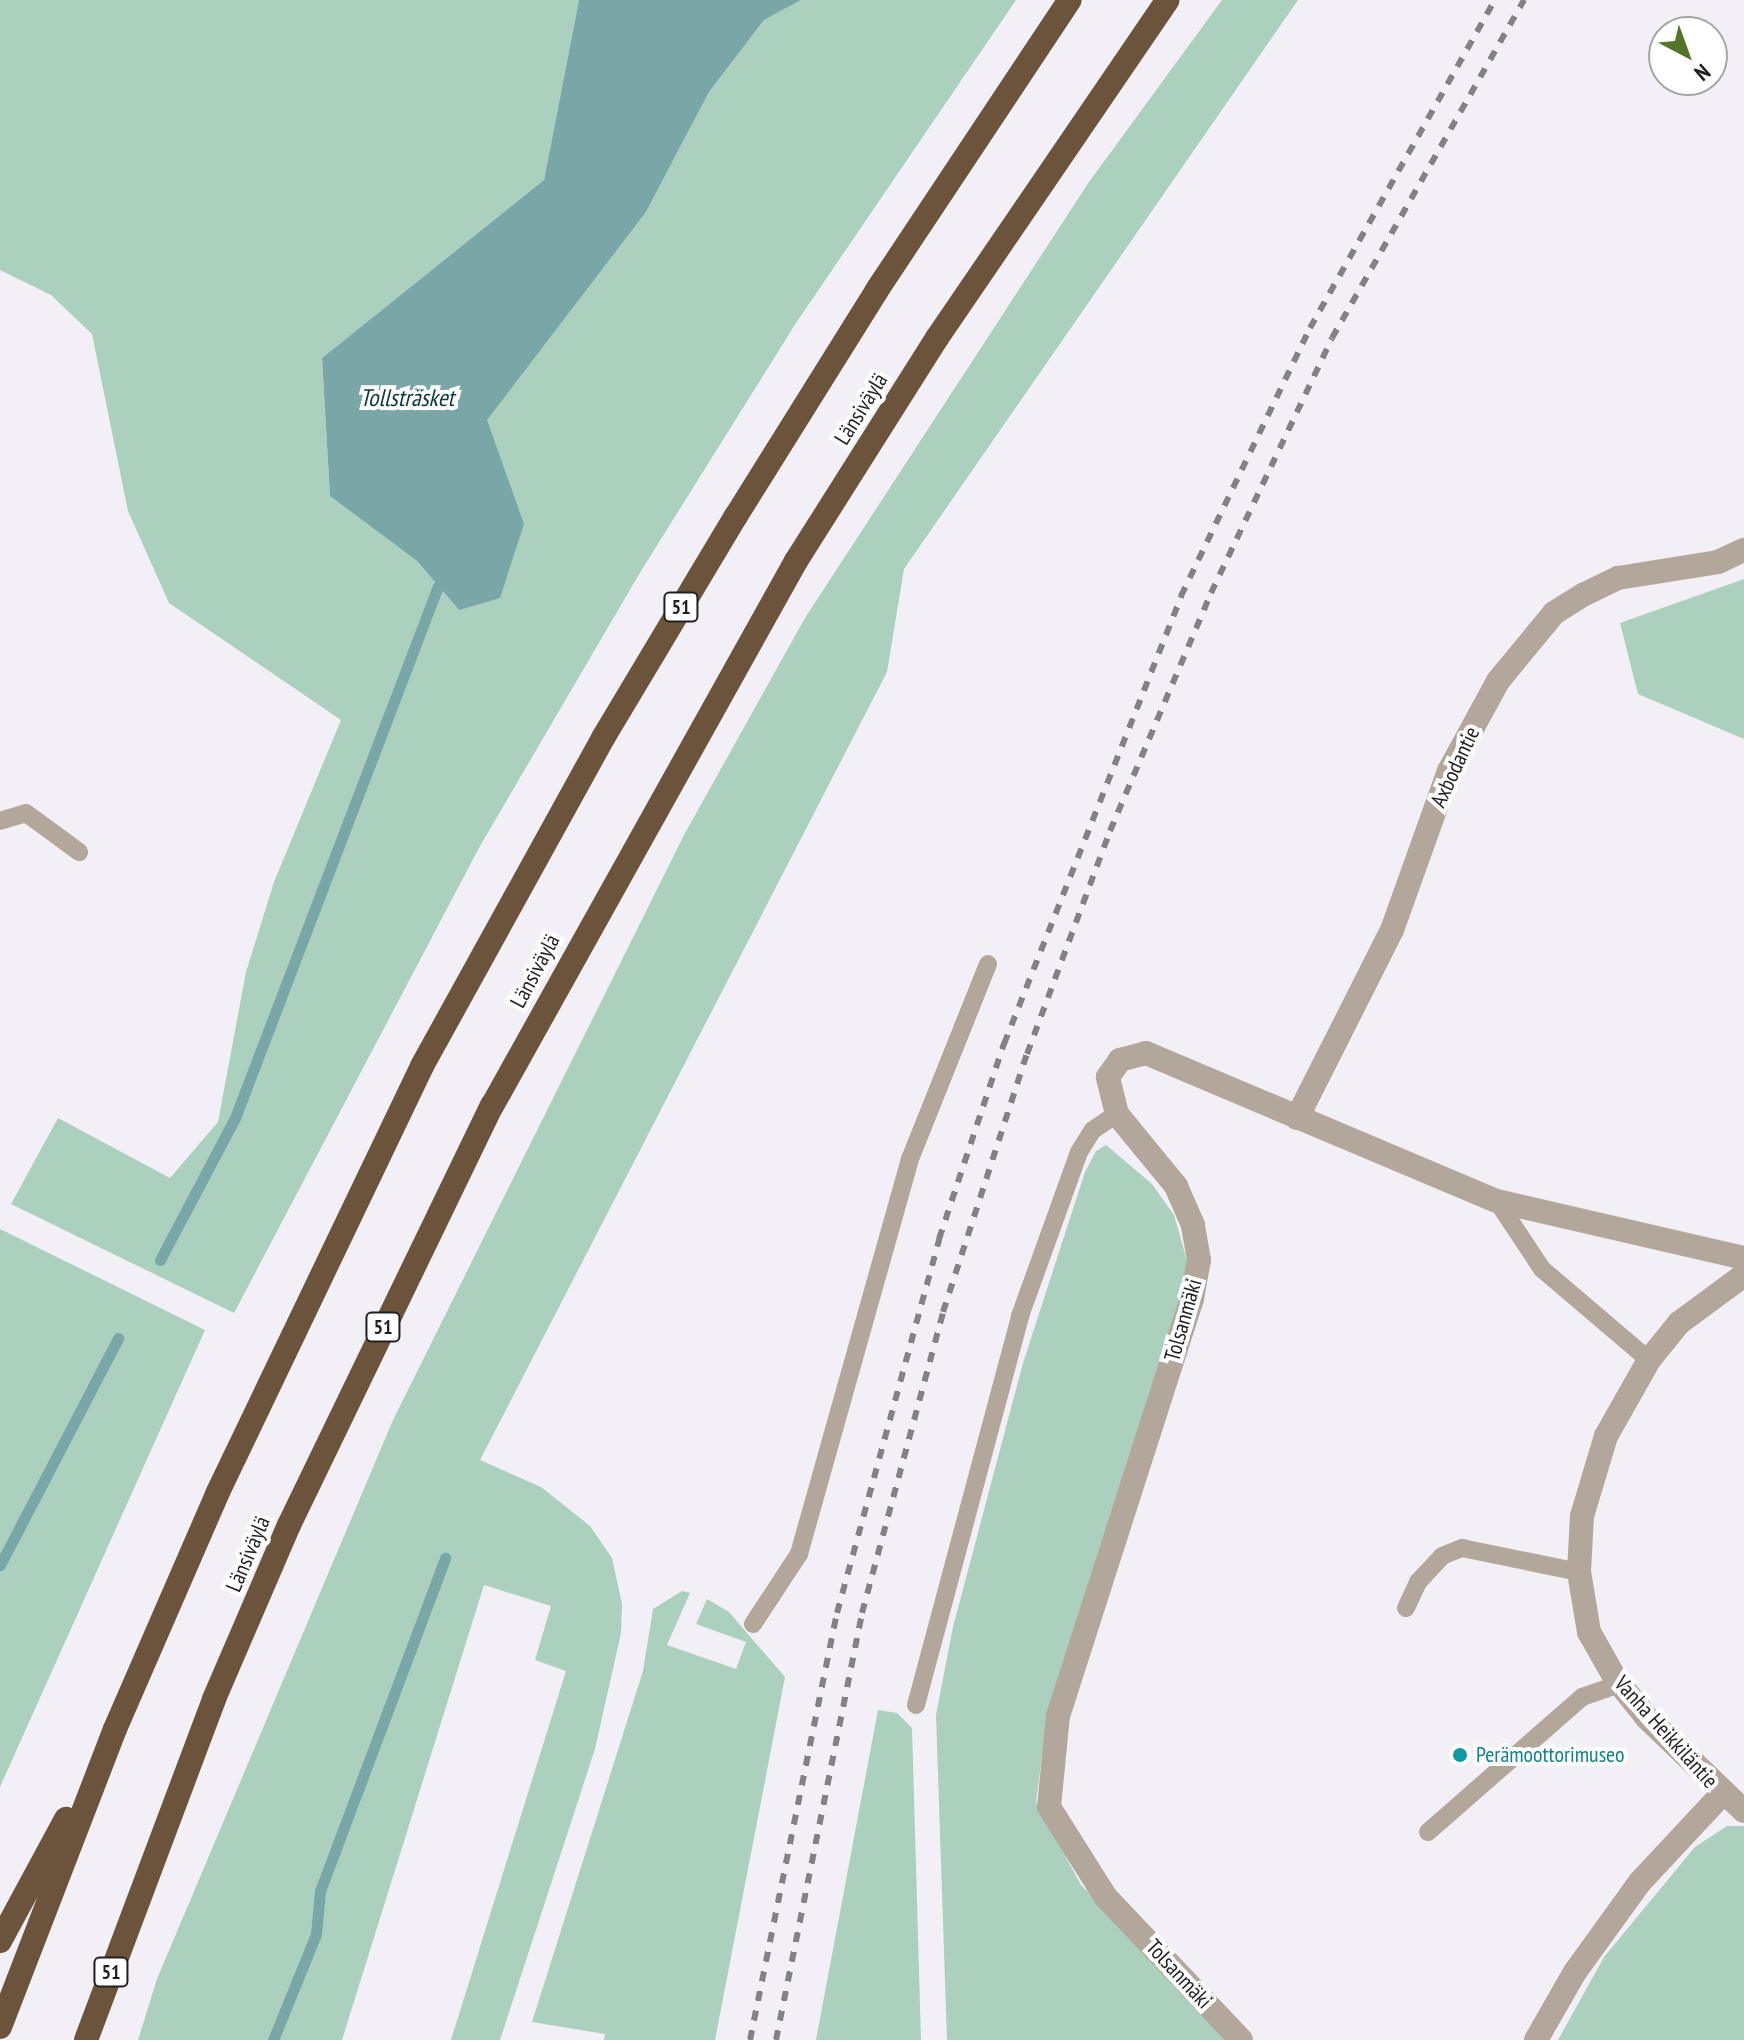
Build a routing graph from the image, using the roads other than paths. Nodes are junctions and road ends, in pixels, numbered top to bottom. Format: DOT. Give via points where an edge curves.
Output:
graph roads {
  1 [pos="1070,0"];
  2 [pos="1168,0"];
  3 [pos="1744,550"];
  4 [pos="0,821"];
  5 [pos="79,852"];
  6 [pos="988,964"];
  7 [pos="1117,1114"];
  8 [pos="1297,1118"];
  9 [pos="1497,1201"];
  10 [pos="1744,1258"];
  11 [pos="1744,1275"];
  12 [pos="1649,1360"];
  13 [pos="1579,1572"];
  14 [pos="1406,1608"];
  15 [pos="753,1624"];
  16 [pos="1619,1684"];
  17 [pos="916,1705"];
  18 [pos="115,1729"];
  19 [pos="1722,1794"];
  20 [pos="1744,1811"];
  21 [pos="1428,1832"];
  22 [pos="136,1905"];
  23 [pos="0,1941"];
  24 [pos="0,2027"];
  25 [pos="86,2040"];
  26 [pos="104,2040"];
  27 [pos="1241,2040"];
  28 [pos="1536,2040"];
  1 -- 18 [label="highway, 51" via="877,290 736,516 603,738 452,1011 251,1422"];
  2 -- 22 [label="highway, Länsiväylä / 51" via="970,288 804,548 587,927 485,1120 289,1525 214,1699"];
  3 -- 8 [label="street, Axbodantie" via="1718,562 1618,578 1585,594 1554,613 1498,681 1449,771 1392,930"];
  4 -- 5 [label="lane" via="26,813"];
  6 -- 15 [label="lane" via="910,1159 799,1554"];
  7 -- 8 [label="street, Tolsanmäki" via="1108,1077 1120,1060 1146,1053"];
  7 -- 17 [label="lane" via="1093,1130 1079,1152 1020,1316"];
  7 -- 27 [label="street, Tolsanmäki" via="1176,1186 1193,1225 1199,1260 1192,1299 1058,1716 1050,1755 1049,1807 1105,1896"];
  8 -- 9 [label="street, Tolsanmäki"];
  9 -- 10 [label="street, Tolsanmäki"];
  9 -- 12 [label="lane" via="1542,1269"];
  11 -- 12 [label="street, Vanha Heikkiläntie" via="1679,1323"];
  12 -- 13 [label="street, Vanha Heikkiläntie" via="1606,1436 1582,1516"];
  13 -- 14 [label="lane" via="1462,1548 1442,1556 1418,1582"];
  13 -- 16 [label="street, Vanha Heikkiläntie" via="1589,1632"];
  16 -- 19 [label="street, Vanha Heikkiläntie"];
  16 -- 21 [label="lane" via="1582,1697"];
  18 -- 23 [label="highway"];
  18 -- 24 [label="highway, 51"];
  19 -- 20 [label="street, Vanha Heikkiläntie"];
  19 -- 28 [label="street" via="1640,1882 1575,1972"];
  22 -- 25 [label="highway, Länsiväylä / 51"];
  22 -- 26 [label="highway"];
}
